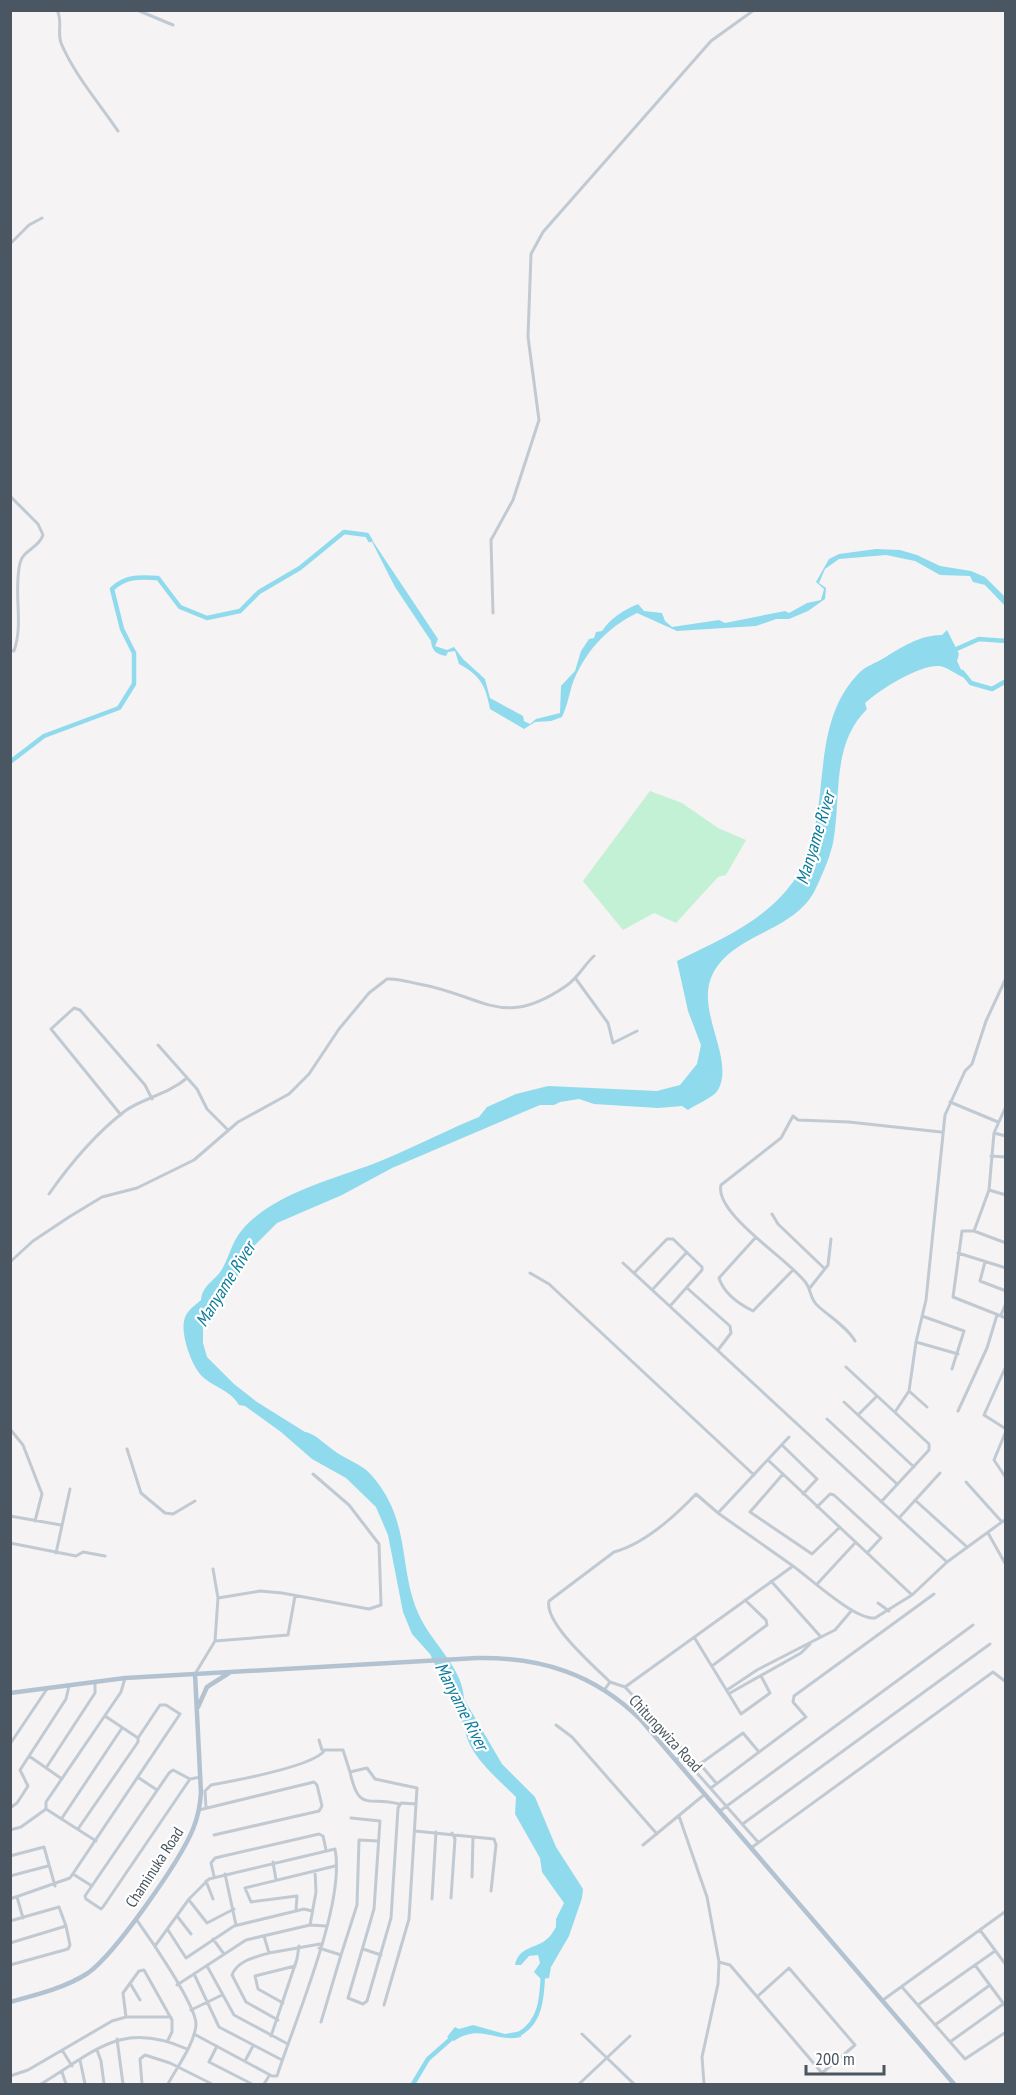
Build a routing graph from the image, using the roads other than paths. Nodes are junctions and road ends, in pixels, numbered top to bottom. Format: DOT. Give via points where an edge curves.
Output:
graph roads {
  1 [pos="57,10"];
  2 [pos="137,10"];
  3 [pos="754,10"];
  4 [pos="173,25"];
  5 [pos="118,131"];
  6 [pos="42,218"];
  7 [pos="10,243"];
  8 [pos="10,496"];
  9 [pos="493,613"];
  10 [pos="10,650"];
  11 [pos="594,956"];
  12 [pos="1005,978"];
  13 [pos="576,979"];
  14 [pos="637,1031"];
  15 [pos="158,1045"];
  16 [pos="187,1078"];
  17 [pos="152,1099"];
  18 [pos="950,1102"];
  19 [pos="1005,1106"];
  20 [pos="121,1115"];
  21 [pos="998,1122"];
  22 [pos="228,1130"];
  23 [pos="941,1132"];
  24 [pos="994,1133"];
  25 [pos="1005,1136"];
  26 [pos="991,1156"];
  27 [pos="1005,1157"];
  28 [pos="989,1190"];
  29 [pos="50,1194"];
  30 [pos="1005,1195"];
  31 [pos="772,1215"];
  32 [pos="974,1231"];
  33 [pos="756,1237"];
  34 [pos="831,1239"];
  35 [pos="1005,1243"];
  36 [pos="687,1252"];
  37 [pos="958,1253"];
  38 [pos="10,1262"];
  39 [pos="985,1262"];
  40 [pos="623,1263"];
  41 [pos="1005,1268"];
  42 [pos="825,1269"];
  43 [pos="792,1270"];
  44 [pos="635,1272"];
  45 [pos="530,1274"];
  46 [pos="687,1288"];
  47 [pos="653,1289"];
  48 [pos="809,1289"];
  49 [pos="1005,1291"];
  50 [pos="1005,1303"];
  51 [pos="671,1305"];
  52 [pos="922,1316"];
  53 [pos="999,1316"];
  54 [pos="1005,1318"];
  55 [pos="855,1341"];
  56 [pos="916,1342"];
  57 [pos="718,1350"];
  58 [pos="958,1354"];
  59 [pos="1005,1366"];
  60 [pos="846,1367"];
  61 [pos="952,1369"];
  62 [pos="909,1391"];
  63 [pos="877,1396"];
  64 [pos="844,1402"];
  65 [pos="927,1407"];
  66 [pos="958,1411"];
  67 [pos="895,1412"];
  68 [pos="859,1415"];
  69 [pos="827,1419"];
  70 [pos="10,1429"];
  71 [pos="1005,1430"];
  72 [pos="789,1437"];
  73 [pos="782,1445"];
  74 [pos="127,1449"];
  75 [pos="768,1460"];
  76 [pos="914,1467"];
  77 [pos="940,1473"];
  78 [pos="313,1474"];
  79 [pos="783,1474"];
  80 [pos="754,1475"];
  81 [pos="1005,1478"];
  82 [pos="966,1482"];
  83 [pos="897,1484"];
  84 [pos="70,1489"];
  85 [pos="803,1494"];
  86 [pos="915,1500"];
  87 [pos="195,1501"];
  88 [pos="881,1502"];
  89 [pos="817,1507"];
  90 [pos="718,1513"];
  91 [pos="10,1516"];
  92 [pos="898,1518"];
  93 [pos="35,1521"];
  94 [pos="1004,1521"];
  95 [pos="61,1525"];
  96 [pos="840,1527"];
  97 [pos="988,1533"];
  98 [pos="855,1543"];
  99 [pos="10,1544"];
  100 [pos="967,1548"];
  101 [pos="56,1553"];
  102 [pos="867,1553"];
  103 [pos="105,1556"];
  104 [pos="947,1562"];
  105 [pos="1005,1565"];
  106 [pos="793,1566"];
  107 [pos="213,1569"];
  108 [pos="770,1581"];
  109 [pos="817,1583"];
  110 [pos="934,1594"];
  111 [pos="912,1595"];
  112 [pos="295,1596"];
  113 [pos="218,1598"];
  114 [pos="745,1600"];
  115 [pos="878,1603"];
  116 [pos="852,1610"];
  117 [pos="889,1611"];
  118 [pos="973,1624"];
  119 [pos="694,1637"];
  120 [pos="821,1637"];
  121 [pos="214,1641"];
  122 [pos="811,1642"];
  123 [pos="990,1644"];
  124 [pos="711,1667"];
  125 [pos="233,1671"];
  126 [pos="195,1674"];
  127 [pos="761,1676"];
  128 [pos="125,1678"];
  129 [pos="95,1681"];
  130 [pos="609,1682"];
  131 [pos="1005,1682"];
  132 [pos="70,1684"];
  133 [pos="48,1687"];
  134 [pos="625,1687"];
  135 [pos="605,1689"];
  136 [pos="728,1692"];
  137 [pos="10,1693"];
  138 [pos="197,1710"];
  139 [pos="105,1716"];
  140 [pos="556,1725"];
  141 [pos="122,1728"];
  142 [pos="138,1738"];
  143 [pos="319,1740"];
  144 [pos="10,1744"];
  145 [pos="325,1750"];
  146 [pos="685,1752"];
  147 [pos="759,1752"];
  148 [pos="29,1756"];
  149 [pos="676,1760"];
  150 [pos="46,1768"];
  151 [pos="350,1772"];
  152 [pos="201,1777"];
  153 [pos="138,1778"];
  154 [pos="62,1779"];
  155 [pos="190,1779"];
  156 [pos="716,1784"];
  157 [pos="711,1788"];
  158 [pos="157,1790"];
  159 [pos="705,1794"];
  160 [pos="399,1804"];
  161 [pos="416,1804"];
  162 [pos="727,1805"];
  163 [pos="10,1808"];
  164 [pos="206,1808"];
  165 [pos="46,1809"];
  166 [pos="199,1810"];
  167 [pos="720,1811"];
  168 [pos="679,1816"];
  169 [pos="62,1818"];
  170 [pos="351,1818"];
  171 [pos="744,1823"];
  172 [pos="78,1829"];
  173 [pos="10,1830"];
  174 [pos="415,1831"];
  175 [pos="436,1832"];
  176 [pos="452,1833"];
  177 [pos="657,1834"];
  178 [pos="214,1835"];
  179 [pos="473,1837"];
  180 [pos="378,1840"];
  181 [pos="96,1841"];
  182 [pos="758,1842"];
  183 [pos="642,1845"];
  184 [pos="751,1848"];
  185 [pos="326,1850"];
  186 [pos="10,1856"];
  187 [pos="273,1862"];
  188 [pos="48,1866"];
  189 [pos="335,1866"];
  190 [pos="315,1871"];
  191 [pos="73,1874"];
  192 [pos="225,1874"];
  193 [pos="10,1876"];
  194 [pos="214,1876"];
  195 [pos="472,1877"];
  196 [pos="276,1880"];
  197 [pos="206,1881"];
  198 [pos="55,1886"];
  199 [pos="92,1886"];
  200 [pos="491,1891"];
  201 [pos="17,1897"];
  202 [pos="451,1898"];
  203 [pos="10,1899"];
  204 [pos="189,1899"];
  205 [pos="213,1899"];
  206 [pos="432,1899"];
  207 [pos="234,1908"];
  208 [pos="296,1911"];
  209 [pos="312,1911"];
  210 [pos="1005,1911"];
  211 [pos="177,1917"];
  212 [pos="23,1918"];
  213 [pos="135,1918"];
  214 [pos="10,1921"];
  215 [pos="236,1925"];
  216 [pos="310,1925"];
  217 [pos="66,1926"];
  218 [pos="326,1926"];
  219 [pos="168,1930"];
  220 [pos="980,1930"];
  221 [pos="191,1934"];
  222 [pos="264,1936"];
  223 [pos="213,1939"];
  224 [pos="10,1943"];
  225 [pos="155,1946"];
  226 [pos="299,1946"];
  227 [pos="320,1946"];
  228 [pos="363,1949"];
  229 [pos="995,1951"];
  230 [pos="268,1953"];
  231 [pos="224,1954"];
  232 [pos="341,1955"];
  233 [pos="381,1955"];
  234 [pos="719,1962"];
  235 [pos="10,1965"];
  236 [pos="975,1965"];
  237 [pos="1005,1965"];
  238 [pos="207,1966"];
  239 [pos="295,1966"];
  240 [pos="195,1976"];
  241 [pos="130,1983"];
  242 [pos="177,1984"];
  243 [pos="990,1985"];
  244 [pos="902,1987"];
  245 [pos="222,1995"];
  246 [pos="758,1996"];
  247 [pos="11,2000"];
  248 [pos="140,2000"];
  249 [pos="883,2000"];
  250 [pos="207,2002"];
  251 [pos="284,2003"];
  252 [pos="384,2005"];
  253 [pos="1004,2005"];
  254 [pos="918,2006"];
  255 [pos="191,2010"];
  256 [pos="126,2016"];
  257 [pos="171,2017"];
  258 [pos="278,2020"];
  259 [pos="321,2022"];
  260 [pos="935,2025"];
  261 [pos="1005,2032"];
  262 [pos="194,2034"];
  263 [pos="582,2034"];
  264 [pos="272,2036"];
  265 [pos="630,2036"];
  266 [pos="117,2039"];
  267 [pos="168,2041"];
  268 [pos="950,2042"];
  269 [pos="287,2043"];
  270 [pos="217,2046"];
  271 [pos="253,2046"];
  272 [pos="187,2049"];
  273 [pos="62,2050"];
  274 [pos="97,2050"];
  275 [pos="606,2058"];
  276 [pos="80,2060"];
  277 [pos="282,2060"];
  278 [pos="245,2061"];
  279 [pos="72,2066"];
  280 [pos="177,2067"];
  281 [pos="62,2072"];
  282 [pos="270,2075"];
  283 [pos="10,2076"];
  284 [pos="44,2084"];
  285 [pos="66,2085"];
  286 [pos="85,2085"];
  287 [pos="104,2085"];
  288 [pos="123,2085"];
  289 [pos="142,2085"];
  290 [pos="168,2085"];
  291 [pos="212,2085"];
  292 [pos="252,2085"];
  293 [pos="264,2085"];
  294 [pos="579,2085"];
  295 [pos="634,2085"];
  296 [pos="704,2085"];
  297 [pos="954,2085"];
  1 -- 5 [label="street" via="61,19 60,40"];
  2 -- 4 [label="street"];
  3 -- 9 [label="street" via="711,41 532,249 528,342 539,420 513,500 491,540"];
  6 -- 7 [label="street"];
  8 -- 10 [label="street" via="38,524 43,535 20,561 19,631 14,651"];
  11 -- 13 [label="street"];
  12 -- 18 [label="street" via="972,1064"];
  13 -- 14 [label="street" via="608,1023 614,1043"];
  13 -- 22 [label="street" via="530,1007 509,1010 445,989 387,979 369,993 299,1085"];
  15 -- 16 [label="street"];
  16 -- 17 [label="street" via="173,1090"];
  16 -- 22 [label="street" via="203,1097 207,1109"];
  17 -- 20 [label="street"];
  17 -- 20 [label="street" via="145,1085 80,1010 74,1008 51,1029"];
  18 -- 21 [label="street"];
  18 -- 23 [label="street"];
  19 -- 21 [label="street"];
  20 -- 29 [label="street" via="71,1163"];
  21 -- 24 [label="street"];
  22 -- 38 [label="street" via="188,1164 85,1207 33,1241"];
  23 -- 33 [label="street" via="798,1120 793,1116 781,1138 721,1185 723,1202"];
  23 -- 52 [label="street" via="937,1202"];
  24 -- 25 [label="street"];
  24 -- 26 [label="street"];
  26 -- 27 [label="street"];
  26 -- 28 [label="street"];
  28 -- 30 [label="street"];
  28 -- 32 [label="street"];
  31 -- 42 [label="street"];
  32 -- 35 [label="street"];
  32 -- 37 [label="street" via="962,1231"];
  33 -- 43 [label="street"];
  33 -- 43 [label="street" via="719,1278 734,1299 753,1311"];
  34 -- 42 [label="street"];
  36 -- 44 [label="street" via="673,1239 667,1239"];
  36 -- 46 [label="street" via="702,1270"];
  36 -- 47 [label="street"];
  37 -- 39 [label="street"];
  37 -- 53 [label="street" via="953,1298"];
  39 -- 41 [label="street"];
  39 -- 49 [label="street" via="980,1281"];
  40 -- 44 [label="street"];
  42 -- 48 [label="street"];
  43 -- 48 [label="street"];
  44 -- 47 [label="street"];
  45 -- 80 [label="street" via="549,1284"];
  46 -- 51 [label="street"];
  46 -- 57 [label="street" via="730,1326 731,1333"];
  47 -- 51 [label="street"];
  48 -- 55 [label="street" via="811,1299"];
  50 -- 53 [label="street"];
  51 -- 57 [label="street"];
  52 -- 56 [label="street"];
  52 -- 58 [label="street" via="962,1329"];
  53 -- 54 [label="street"];
  53 -- 66 [label="street"];
  56 -- 58 [label="street"];
  56 -- 62 [label="street"];
  57 -- 88 [label="street"];
  58 -- 61 [label="street"];
  59 -- 71 [label="street" via="984,1413"];
  60 -- 63 [label="street"];
  62 -- 65 [label="street"];
  62 -- 67 [label="street"];
  63 -- 67 [label="street"];
  63 -- 68 [label="street"];
  64 -- 68 [label="street"];
  67 -- 76 [label="street" via="929,1444 929,1450"];
  68 -- 76 [label="street"];
  69 -- 83 [label="street"];
  70 -- 93 [label="street" via="23,1444 42,1494"];
  71 -- 81 [label="street" via="994,1460"];
  72 -- 73 [label="street"];
  73 -- 75 [label="street"];
  73 -- 85 [label="street" via="817,1479"];
  74 -- 87 [label="street" via="139,1490 165,1513 173,1514"];
  75 -- 79 [label="street"];
  75 -- 80 [label="street"];
  76 -- 83 [label="street"];
  77 -- 86 [label="street"];
  78 -- 112 [label="street" via="349,1505 379,1544 383,1601 372,1609"];
  79 -- 85 [label="street"];
  79 -- 96 [label="street" via="750,1512 812,1554"];
  80 -- 90 [label="street"];
  82 -- 94 [label="street"];
  83 -- 88 [label="street"];
  84 -- 95 [label="street"];
  85 -- 89 [label="street"];
  86 -- 92 [label="street"];
  86 -- 100 [label="street"];
  88 -- 92 [label="street"];
  89 -- 96 [label="street"];
  89 -- 102 [label="street" via="830,1494 834,1495 881,1538"];
  90 -- 106 [label="street"];
  90 -- 130 [label="street" via="696,1494 682,1509 549,1601 549,1609 565,1636"];
  91 -- 93 [label="street"];
  92 -- 104 [label="street"];
  93 -- 95 [label="street"];
  94 -- 97 [label="street"];
  95 -- 101 [label="street"];
  96 -- 98 [label="street"];
  97 -- 100 [label="street"];
  97 -- 105 [label="street"];
  98 -- 102 [label="street"];
  98 -- 109 [label="street"];
  99 -- 101 [label="street"];
  100 -- 104 [label="street"];
  101 -- 103 [label="street"];
  102 -- 111 [label="street"];
  104 -- 111 [label="street"];
  106 -- 108 [label="street"];
  106 -- 109 [label="street"];
  107 -- 113 [label="street"];
  108 -- 114 [label="street"];
  108 -- 120 [label="street"];
  109 -- 116 [label="street"];
  110 -- 147 [label="street" via="794,1696 792,1701 806,1717"];
  111 -- 117 [label="street"];
  112 -- 113 [label="street" via="260,1591"];
  112 -- 121 [label="street" via="288,1635"];
  113 -- 121 [label="street"];
  114 -- 119 [label="street"];
  114 -- 124 [label="street" via="767,1625"];
  115 -- 117 [label="street"];
  116 -- 117 [label="street" via="869,1619"];
  116 -- 120 [label="street" via="835,1630"];
  118 -- 162 [label="street"];
  119 -- 124 [label="street"];
  119 -- 134 [label="street"];
  120 -- 122 [label="street"];
  121 -- 126 [label="street"];
  122 -- 127 [label="street" via="801,1653"];
  122 -- 136 [label="street" via="757,1670"];
  123 -- 171 [label="street"];
  124 -- 136 [label="street"];
  125 -- 126 [label="main road, Chitungwiza Road"];
  125 -- 135 [label="main road, Chitungwiza Road" via="496,1658 534,1661 564,1669"];
  125 -- 138 [label="main road" via="207,1687"];
  126 -- 128 [label="main road, Chitungwiza Road"];
  126 -- 138 [label="main road, Chaminuka Road"];
  127 -- 136 [label="street"];
  127 -- 136 [label="street" via="770,1693 741,1714"];
  128 -- 129 [label="main road, Chitungwiza Road"];
  128 -- 139 [label="street"];
  129 -- 132 [label="main road, Chitungwiza Road"];
  129 -- 150 [label="street" via="95,1693"];
  130 -- 134 [label="street"];
  130 -- 135 [label="street"];
  131 -- 182 [label="street" via="993,1672"];
  132 -- 133 [label="main road, Chitungwiza Road"];
  132 -- 148 [label="street" via="66,1699"];
  133 -- 137 [label="main road, Chitungwiza Road"];
  133 -- 144 [label="street"];
  134 -- 146 [label="street"];
  135 -- 149 [label="main road, Chitungwiza Road" via="634,1713"];
  138 -- 152 [label="main road, Chaminuka Road"];
  139 -- 141 [label="street"];
  139 -- 154 [label="street"];
  140 -- 177 [label="street" via="580,1746"];
  141 -- 142 [label="street"];
  141 -- 169 [label="street"];
  142 -- 153 [label="street" via="160,1705 180,1714"];
  142 -- 172 [label="street"];
  143 -- 145 [label="street"];
  145 -- 151 [label="street" via="343,1750"];
  145 -- 164 [label="street" via="321,1757 303,1763 211,1785 205,1791"];
  146 -- 149 [label="street"];
  146 -- 157 [label="street" via="689,1764"];
  147 -- 156 [label="street"];
  147 -- 156 [label="street" via="743,1733 700,1764"];
  148 -- 150 [label="street"];
  148 -- 163 [label="street" via="19,1772 28,1786"];
  149 -- 159 [label="main road, Chitungwiza Road"];
  150 -- 154 [label="street"];
  151 -- 160 [label="street" via="358,1796"];
  151 -- 161 [label="street" via="367,1768 375,1779 416,1786"];
  152 -- 155 [label="street"];
  152 -- 166 [label="main road, Chaminuka Road"];
  153 -- 158 [label="street"];
  153 -- 181 [label="street"];
  154 -- 165 [label="street"];
  155 -- 158 [label="street" via="173,1770"];
  155 -- 199 [label="street" via="101,1909 86,1899"];
  156 -- 157 [label="street"];
  157 -- 162 [label="street"];
  158 -- 199 [label="street"];
  159 -- 167 [label="main road, Chitungwiza Road"];
  159 -- 168 [label="street"];
  160 -- 161 [label="street"];
  160 -- 233 [label="street" via="391,1918"];
  161 -- 174 [label="street"];
  162 -- 167 [label="street"];
  162 -- 171 [label="street"];
  164 -- 166 [label="street"];
  164 -- 178 [label="street" via="314,1782 317,1785 322,1806 319,1811"];
  165 -- 169 [label="street"];
  165 -- 173 [label="street"];
  166 -- 213 [label="main road, Chaminuka Road" via="189,1838"];
  167 -- 184 [label="main road, Chitungwiza Road"];
  168 -- 177 [label="street"];
  168 -- 234 [label="street" via="707,1897"];
  169 -- 172 [label="street"];
  170 -- 180 [label="street" via="380,1821"];
  171 -- 182 [label="street"];
  172 -- 181 [label="street"];
  174 -- 175 [label="street"];
  174 -- 252 [label="street" via="409,1919"];
  175 -- 176 [label="street"];
  175 -- 206 [label="street"];
  176 -- 179 [label="street"];
  176 -- 202 [label="street" via="455,1839"];
  177 -- 183 [label="street"];
  179 -- 195 [label="street"];
  179 -- 200 [label="street" via="495,1841"];
  180 -- 228 [label="street" via="374,1909"];
  180 -- 232 [label="street" via="359,1840 357,1905"];
  181 -- 191 [label="street"];
  182 -- 184 [label="street"];
  184 -- 249 [label="main road, Chitungwiza Road"];
  185 -- 187 [label="street"];
  185 -- 189 [label="street" via="335,1849"];
  185 -- 194 [label="street" via="319,1834 215,1858 211,1863"];
  186 -- 188 [label="street" via="44,1847"];
  187 -- 192 [label="street"];
  187 -- 196 [label="street"];
  188 -- 193 [label="street"];
  188 -- 198 [label="street"];
  189 -- 190 [label="street"];
  189 -- 218 [label="street" via="335,1892"];
  190 -- 196 [label="street"];
  190 -- 209 [label="street"];
  191 -- 198 [label="street"];
  191 -- 199 [label="street"];
  192 -- 194 [label="street"];
  192 -- 207 [label="street"];
  194 -- 197 [label="street"];
  196 -- 208 [label="street" via="246,1886 248,1900 294,1894 298,1898"];
  197 -- 204 [label="street"];
  197 -- 205 [label="street"];
  198 -- 201 [label="street"];
  201 -- 203 [label="street"];
  201 -- 212 [label="street"];
  204 -- 207 [label="street" via="207,1923"];
  204 -- 211 [label="street"];
  207 -- 215 [label="street"];
  208 -- 209 [label="street"];
  208 -- 215 [label="street"];
  209 -- 216 [label="street"];
  210 -- 220 [label="street"];
  211 -- 219 [label="street"];
  211 -- 221 [label="street"];
  212 -- 214 [label="street"];
  212 -- 217 [label="street" via="59,1908"];
  213 -- 225 [label="street"];
  213 -- 247 [label="main road, Chaminuka Road" via="115,1947 88,1972 46,1992"];
  215 -- 223 [label="street"];
  216 -- 218 [label="street"];
  216 -- 222 [label="street"];
  217 -- 224 [label="street"];
  217 -- 235 [label="street" via="68,1949"];
  218 -- 227 [label="street"];
  219 -- 223 [label="street" via="186,1958"];
  219 -- 225 [label="street"];
  220 -- 229 [label="street"];
  220 -- 244 [label="street"];
  222 -- 230 [label="street"];
  222 -- 231 [label="street" via="240,1943"];
  223 -- 231 [label="street"];
  225 -- 242 [label="street"];
  226 -- 227 [label="street"];
  226 -- 230 [label="street"];
  226 -- 239 [label="street"];
  227 -- 232 [label="street"];
  227 -- 269 [label="street"];
  228 -- 233 [label="street"];
  228 -- 233 [label="street" via="348,1998 359,2003 367,2001"];
  229 -- 236 [label="street"];
  229 -- 237 [label="street"];
  230 -- 258 [label="street" via="243,1963 232,1975 246,2002"];
  231 -- 238 [label="street"];
  232 -- 259 [label="street"];
  234 -- 246 [label="street" via="730,1965"];
  234 -- 296 [label="street" via="702,2057"];
  236 -- 243 [label="street"];
  236 -- 254 [label="street"];
  238 -- 240 [label="street"];
  238 -- 245 [label="street"];
  239 -- 251 [label="street"];
  239 -- 251 [label="street" via="255,1976 258,1989"];
  240 -- 242 [label="street"];
  240 -- 250 [label="street"];
  241 -- 248 [label="street"];
  241 -- 256 [label="street" via="122,1995"];
  241 -- 257 [label="street" via="141,1970 146,1971"];
  242 -- 255 [label="street"];
  243 -- 253 [label="street"];
  243 -- 260 [label="street"];
  244 -- 249 [label="street"];
  244 -- 254 [label="street"];
  245 -- 250 [label="street"];
  245 -- 264 [label="street" via="236,2017"];
  246 -- 246 [label="street" via="822,2073 855,2045 789,1968"];
  249 -- 297 [label="main road, Chitungwiza Road"];
  250 -- 255 [label="street"];
  250 -- 271 [label="street" via="219,2027"];
  251 -- 258 [label="street"];
  253 -- 268 [label="street"];
  254 -- 260 [label="street"];
  255 -- 262 [label="street" via="196,2022"];
  256 -- 257 [label="street"];
  256 -- 273 [label="street" via="104,2024"];
  257 -- 267 [label="street" via="173,2026"];
  258 -- 264 [label="street"];
  260 -- 268 [label="street"];
  261 -- 268 [label="street" via="968,2059"];
  262 -- 270 [label="street"];
  262 -- 272 [label="street"];
  263 -- 275 [label="street"];
  264 -- 269 [label="street"];
  265 -- 275 [label="street"];
  266 -- 267 [label="street" via="138,2036"];
  266 -- 274 [label="street"];
  266 -- 288 [label="street"];
  267 -- 272 [label="street"];
  269 -- 277 [label="street"];
  270 -- 278 [label="street"];
  270 -- 292 [label="street" via="208,2062"];
  271 -- 277 [label="street"];
  271 -- 278 [label="street"];
  272 -- 280 [label="street"];
  273 -- 279 [label="street"];
  273 -- 283 [label="street"];
  274 -- 276 [label="street"];
  274 -- 287 [label="street"];
  275 -- 294 [label="street"];
  275 -- 295 [label="street"];
  276 -- 279 [label="street"];
  276 -- 286 [label="street"];
  277 -- 282 [label="street" via="277,2076"];
  278 -- 282 [label="street"];
  279 -- 281 [label="street"];
  280 -- 289 [label="street" via="144,2055 140,2059"];
  280 -- 290 [label="street"];
  280 -- 291 [label="street"];
  281 -- 284 [label="street"];
  281 -- 285 [label="street"];
  282 -- 293 [label="street"];
}
